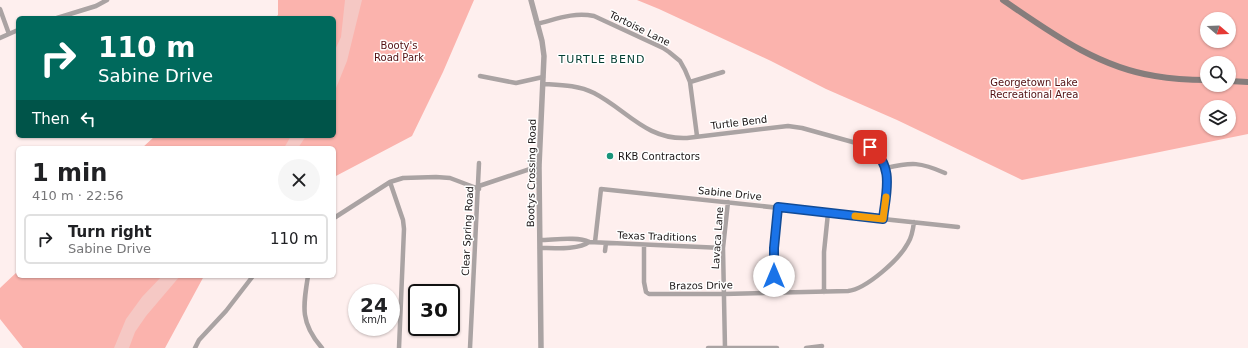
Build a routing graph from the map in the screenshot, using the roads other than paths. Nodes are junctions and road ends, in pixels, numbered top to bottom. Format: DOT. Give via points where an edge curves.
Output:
graph roads {
  1 [pos="107,0"];
  2 [pos="531,0"];
  3 [pos="1002,0"];
  4 [pos="0,9"];
  5 [pos="64,16"];
  6 [pos="538,24"];
  7 [pos="16,31"];
  8 [pos="9,34"];
  9 [pos="0,38"];
  10 [pos="723,72"];
  11 [pos="480,76"];
  12 [pos="543,77"];
  13 [pos="1200,80"];
  14 [pos="1236,81"];
  15 [pos="690,82"];
  16 [pos="1248,82"];
  17 [pos="543,84"];
  18 [pos="697,136"];
  19 [pos="480,163"];
  20 [pos="539,166"];
  21 [pos="886,168"];
  22 [pos="945,173"];
  23 [pos="390,182"];
  24 [pos="479,187"];
  25 [pos="728,202"];
  26 [pos="778,207"];
  27 [pos="828,213"];
  28 [pos="336,217"];
  29 [pos="883,219"];
  30 [pos="914,222"];
  31 [pos="958,227"];
  32 [pos="540,240"];
  33 [pos="589,242"];
  34 [pos="595,242"];
  35 [pos="606,243"];
  36 [pos="644,245"];
  37 [pos="540,248"];
  38 [pos="723,248"];
  39 [pos="605,251"];
  40 [pos="251,278"];
  41 [pos="308,278"];
  42 [pos="824,292"];
  43 [pos="774,293"];
  44 [pos="724,294"];
  45 [pos="822,346"];
  46 [pos="195,348"];
  47 [pos="322,348"];
  48 [pos="399,348"];
  49 [pos="470,348"];
  50 [pos="541,348"];
  51 [pos="708,348"];
  52 [pos="725,348"];
  53 [pos="777,348"];
  54 [pos="806,348"];
  1 -- 5 [label="street"];
  2 -- 6 [label="street, Bootys Crossing Road"];
  3 -- 13 [label="main road" via="1055,36 1097,59 1154,76"];
  4 -- 8 [label="street"];
  6 -- 12 [label="street, Bootys Crossing Road" via="543,50"];
  6 -- 15 [label="street, Tortoise Lane" via="572,15 594,16 669,52 682,64"];
  7 -- 8 [label="street"];
  8 -- 9 [label="street"];
  10 -- 15 [label="street"];
  11 -- 12 [label="street" via="516,83"];
  12 -- 17 [label="street, Bootys Crossing Road"];
  14 -- 16 [label="main road"];
  15 -- 18 [label="street, Tortoise Lane"];
  17 -- 18 [label="street, Turtle Bend" via="588,90 658,134 680,138"];
  17 -- 20 [label="street, Bootys Crossing Road"];
  18 -- 21 [label="street, Turtle Bend" via="780,126 795,127 867,146 877,153"];
  19 -- 24 [label="street, Clear Spring Road"];
  20 -- 24 [label="street"];
  20 -- 32 [label="street, Bootys Crossing Road"];
  21 -- 22 [label="street" via="917,164"];
  21 -- 29 [label="street"];
  23 -- 24 [label="street" via="403,178 442,177"];
  23 -- 28 [label="street"];
  23 -- 48 [label="street" via="404,229"];
  24 -- 49 [label="street, Clear Spring Road"];
  25 -- 26 [label="street, Sabine Drive"];
  25 -- 34 [label="street, Sabine Drive" via="601,189"];
  25 -- 38 [label="street, Lavaca Lane"];
  26 -- 27 [label="street, Sabine Drive"];
  26 -- 43 [label="street" via="774,248"];
  27 -- 29 [label="street, Sabine Drive"];
  27 -- 42 [label="street" via="824,252"];
  29 -- 30 [label="street, Sabine Drive"];
  30 -- 31 [label="street, Sabine Drive"];
  30 -- 42 [label="street, Brazos Drive" via="911,239 905,249 866,284 855,290"];
  32 -- 33 [label="street, Texas Traditions"];
  32 -- 37 [label="street, Bootys Crossing Road"];
  33 -- 34 [label="street, Texas Traditions"];
  33 -- 37 [label="street, Texas Traditions" via="575,247"];
  34 -- 35 [label="street, Texas Traditions"];
  35 -- 36 [label="street, Texas Traditions"];
  35 -- 39 [label="street"];
  36 -- 38 [label="street, Texas Traditions"];
  36 -- 44 [label="street, Brazos Drive" via="646,292 655,295"];
  37 -- 50 [label="street, Bootys Crossing Road"];
  38 -- 44 [label="street, Lavaca Lane"];
  40 -- 46 [label="street"];
  41 -- 47 [label="street" via="304,316 314,339"];
  42 -- 43 [label="street, Brazos Drive"];
  43 -- 44 [label="street, Brazos Drive"];
  44 -- 52 [label="street, Lavaca Lane"];
  45 -- 54 [label="street"];
  51 -- 52 [label="street"];
  52 -- 53 [label="street"];
}
